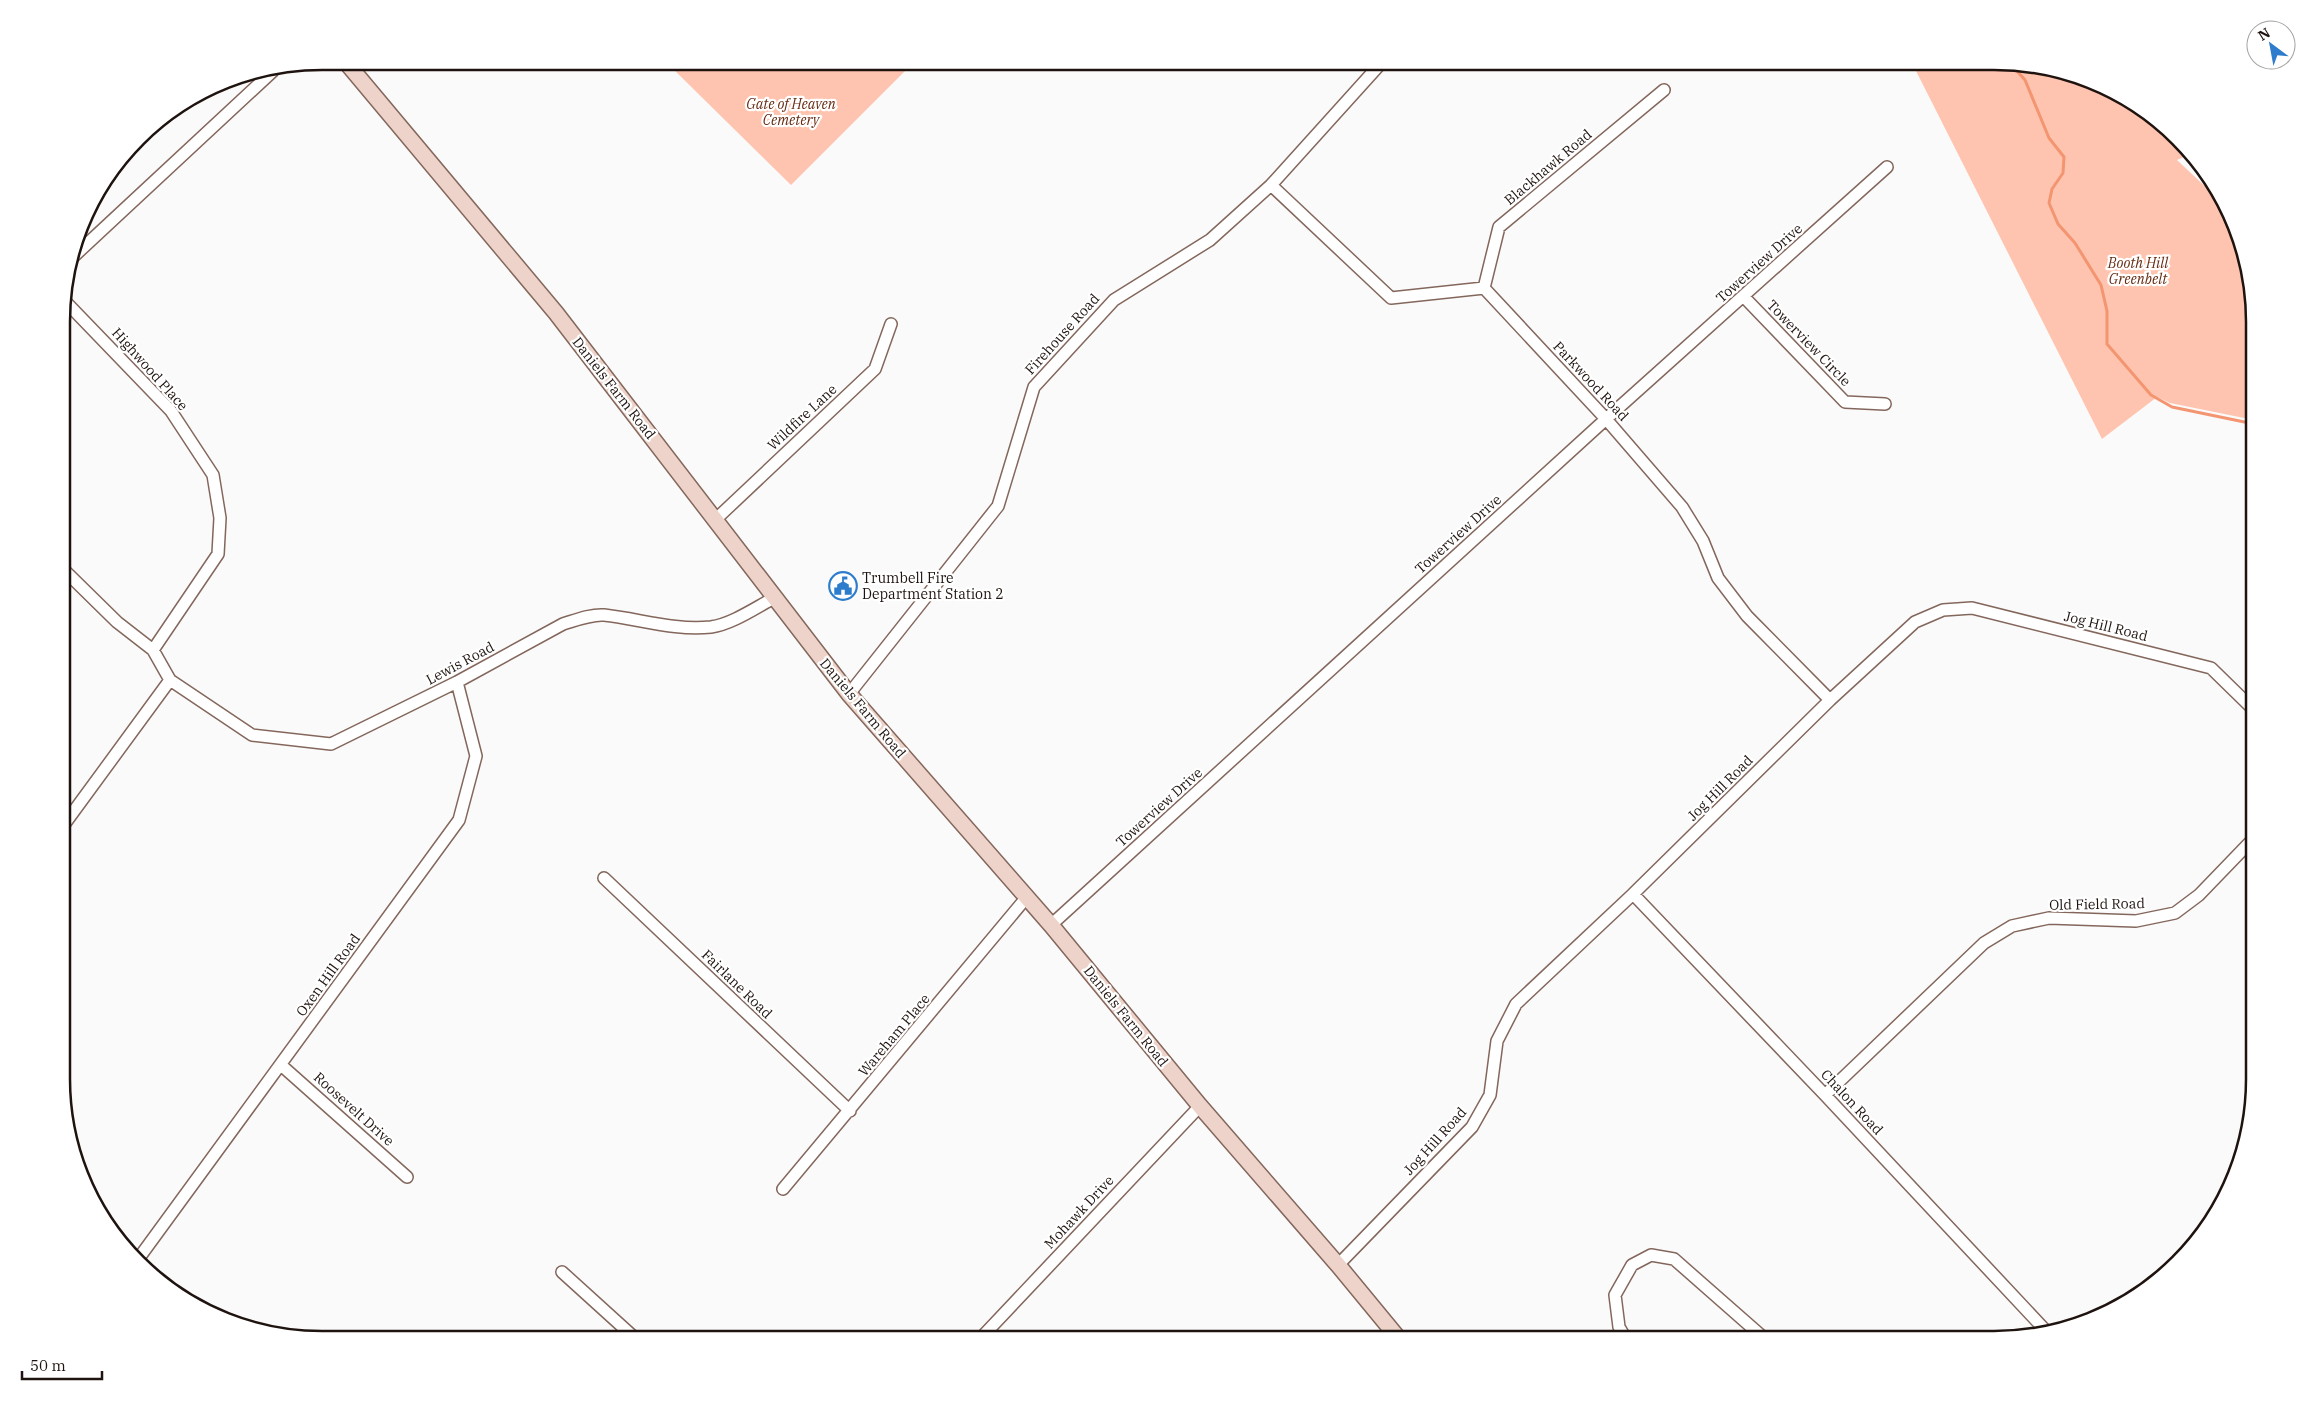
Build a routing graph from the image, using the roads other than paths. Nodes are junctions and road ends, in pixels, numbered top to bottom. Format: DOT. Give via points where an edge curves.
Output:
graph roads {
  1 [pos="353,70"];
  2 [pos="1375,70"];
  3 [pos="267,76"];
  4 [pos="1664,90"];
  5 [pos="1887,167"];
  6 [pos="1271,184"];
  7 [pos="81,251"];
  8 [pos="1484,288"];
  9 [pos="1744,298"];
  10 [pos="71,305"];
  11 [pos="891,324"];
  12 [pos="1884,404"];
  13 [pos="1606,419"];
  14 [pos="715,520"];
  15 [pos="70,575"];
  16 [pos="774,598"];
  17 [pos="153,650"];
  18 [pos="170,680"];
  19 [pos="457,682"];
  20 [pos="849,694"];
  21 [pos="1830,700"];
  22 [pos="2246,702"];
  23 [pos="70,818"];
  24 [pos="2246,846"];
  25 [pos="604,878"];
  26 [pos="1633,894"];
  27 [pos="1026,898"];
  28 [pos="1051,925"];
  29 [pos="281,1065"];
  30 [pos="1826,1095"];
  31 [pos="1200,1106"];
  32 [pos="850,1112"];
  33 [pos="407,1176"];
  34 [pos="783,1189"];
  35 [pos="142,1254"];
  36 [pos="1338,1265"];
  37 [pos="562,1272"];
  38 [pos="2042,1326"];
  39 [pos="627,1331"];
  40 [pos="988,1331"];
  41 [pos="1392,1331"];
  42 [pos="1621,1331"];
  43 [pos="1756,1331"];
  1 -- 14 [label="main road, Daniels Farm Road" via="556,313"];
  2 -- 6 [label="street, Firehouse Road"];
  3 -- 7 [label="street"];
  4 -- 8 [label="street, Blackhawk Road" via="1499,227"];
  5 -- 9 [label="street, Towerview Drive"];
  6 -- 8 [label="street" via="1391,298"];
  6 -- 20 [label="street, Firehouse Road" via="1210,240 1114,300 1034,387 998,506"];
  8 -- 13 [label="street, Parkwood Road"];
  9 -- 12 [label="street, Towerview Circle" via="1845,402"];
  9 -- 13 [label="street, Towerview Drive"];
  10 -- 17 [label="street, Highwood Place" via="171,411 213,476 220,518 218,554"];
  11 -- 14 [label="street, Wildfire Lane" via="875,369"];
  13 -- 21 [label="street, Parkwood Road" via="1682,507 1703,541 1718,578 1748,616"];
  13 -- 28 [label="street, Towerview Drive"];
  14 -- 16 [label="main road, Daniels Farm Road"];
  15 -- 17 [label="street" via="117,622"];
  16 -- 19 [label="street, Lewis Road" via="713,627 680,627 603,615 582,618 563,624"];
  16 -- 20 [label="main road, Daniels Farm Road"];
  17 -- 18 [label="street"];
  18 -- 19 [label="street, Lewis Road" via="252,735 331,744"];
  18 -- 23 [label="street"];
  19 -- 29 [label="street, Oxen Hill Road" via="476,756 458,820"];
  20 -- 27 [label="main road, Daniels Farm Road"];
  21 -- 22 [label="street, Jog Hill Road" via="1915,622 1943,610 1972,608 2211,668"];
  21 -- 26 [label="street, Jog Hill Road"];
  24 -- 30 [label="street, Old Field Road" via="2199,895 2175,913 2136,921 2049,918 2012,926 1984,942"];
  25 -- 32 [label="street, Fairlane Road"];
  26 -- 30 [label="street, Chalon Road"];
  26 -- 36 [label="street, Jog Hill Road" via="1516,1004 1497,1041 1490,1095 1472,1127"];
  27 -- 28 [label="main road, Daniels Farm Road"];
  27 -- 32 [label="street, Wareham Place"];
  28 -- 31 [label="main road, Daniels Farm Road"];
  29 -- 33 [label="street, Roosevelt Drive"];
  29 -- 35 [label="street, Oxen Hill Road"];
  30 -- 38 [label="street, Chalon Road"];
  31 -- 36 [label="main road, Daniels Farm Road"];
  31 -- 40 [label="street, Mohawk Drive"];
  32 -- 34 [label="street, Wareham Place"];
  36 -- 41 [label="main road, Daniels Farm Road"];
  37 -- 39 [label="street"];
  42 -- 43 [label="street" via="1615,1295 1632,1265 1651,1255 1674,1259"];
}
